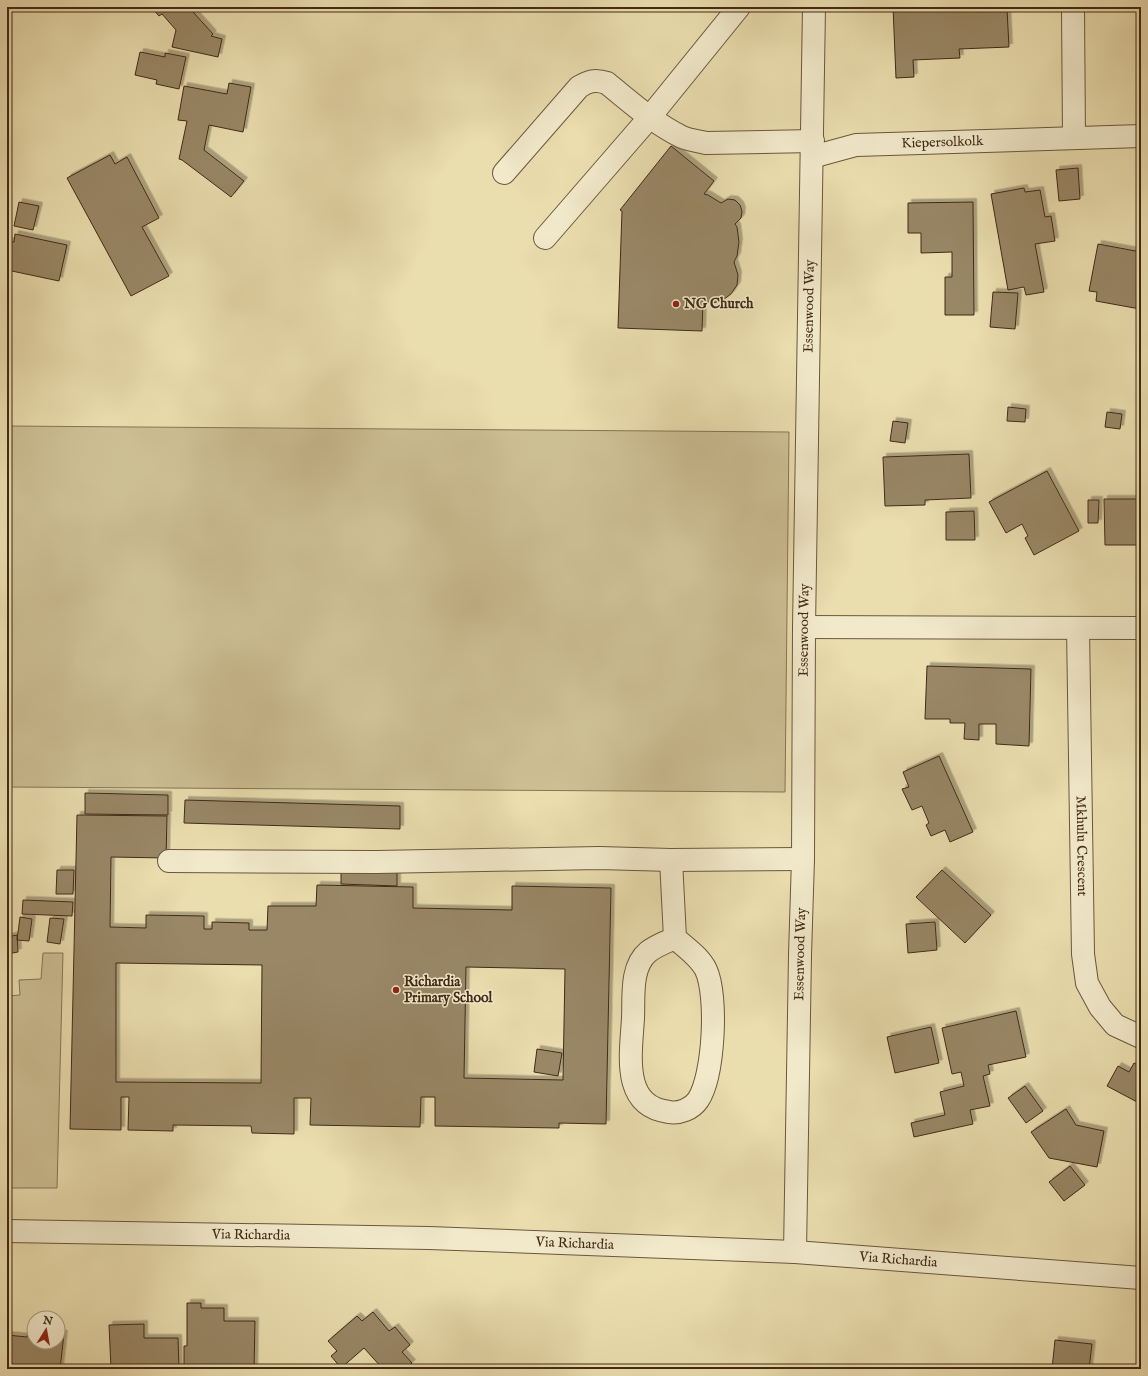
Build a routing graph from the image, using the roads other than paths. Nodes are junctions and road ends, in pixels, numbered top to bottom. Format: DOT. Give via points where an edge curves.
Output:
graph roads {
  1 [pos="739,7"];
  2 [pos="814,7"];
  3 [pos="1073,7"];
  4 [pos="649,118"];
  5 [pos="1141,136"];
  6 [pos="1074,138"];
  7 [pos="812,149"];
  8 [pos="504,173"];
  9 [pos="545,238"];
  10 [pos="804,627"];
  11 [pos="1078,628"];
  12 [pos="1141,628"];
  13 [pos="803,859"];
  14 [pos="671,860"];
  15 [pos="169,861"];
  16 [pos="674,938"];
  17 [pos="1141,1037"];
  18 [pos="7,1231"];
  19 [pos="795,1252"];
  20 [pos="1141,1278"];
  1 -- 4 [label="street"];
  2 -- 7 [label="street, Essenwood Way"];
  3 -- 6 [label="street"];
  4 -- 7 [label="street, Kiepersolkolk" via="683,137 706,143"];
  4 -- 8 [label="street, Kiepersolkolk" via="607,83 599,80 590,81 579,87"];
  4 -- 9 [label="street"];
  5 -- 6 [label="street, Kiepersolkolk"];
  6 -- 7 [label="street, Kiepersolkolk" via="856,145"];
  7 -- 10 [label="street, Essenwood Way"];
  10 -- 11 [label="street"];
  10 -- 13 [label="street, Essenwood Way"];
  11 -- 12 [label="street"];
  11 -- 17 [label="street, Mkhulu Crescent" via="1083,946 1087,983 1100,1007 1115,1025"];
  13 -- 14 [label="street"];
  13 -- 19 [label="street, Essenwood Way"];
  14 -- 15 [label="street" via="599,858 376,862"];
  14 -- 16 [label="street"];
  16 -- 16 [label="street" via="698,958 706,970 714,1009 710,1060 704,1088 697,1101 687,1110 673,1113 658,1111 642,1101 633,1085 631,1041 635,976 641,960 648,952"];
  18 -- 19 [label="street, Via Richardia" via="429,1238"];
  19 -- 20 [label="street, Via Richardia"];
}
